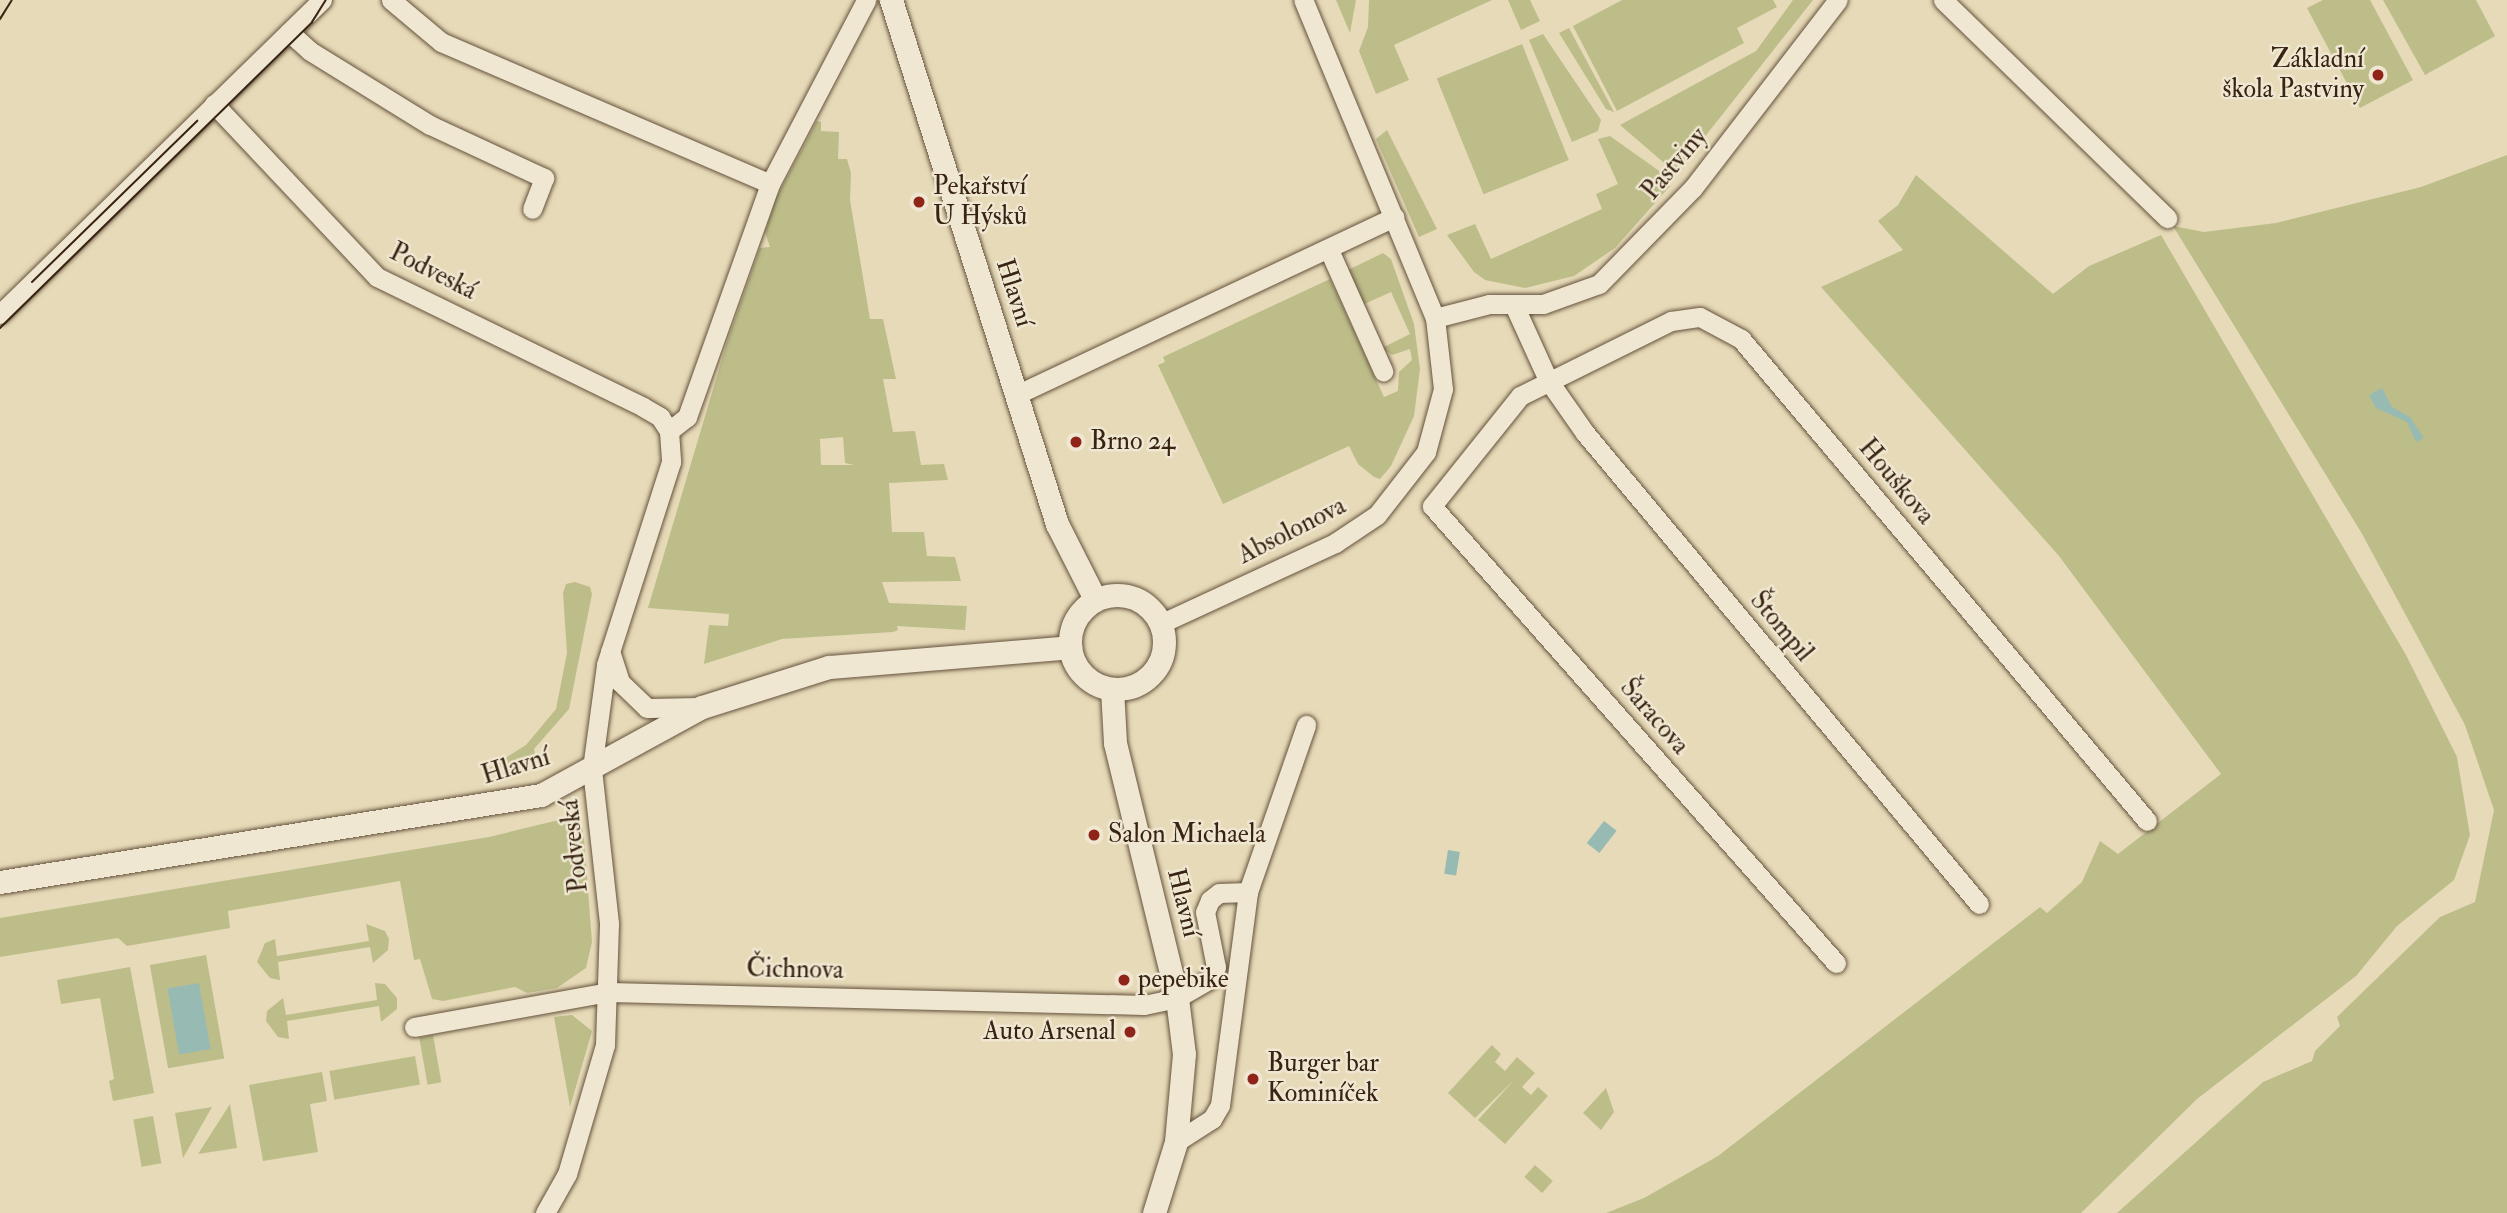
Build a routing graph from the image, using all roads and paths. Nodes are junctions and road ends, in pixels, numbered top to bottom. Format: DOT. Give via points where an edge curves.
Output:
graph roads {
  1 [pos="322,0"];
  2 [pos="391,0"];
  3 [pos="866,0"];
  4 [pos="891,0"];
  5 [pos="1303,0"];
  6 [pos="1838,0"];
  7 [pos="1943,0"];
  8 [pos="296,25"];
  9 [pos="214,104"];
  10 [pos="770,184"];
  11 [pos="531,209"];
  12 [pos="1394,217"];
  13 [pos="2166,218"];
  14 [pos="1329,250"];
  15 [pos="1514,305"];
  16 [pos="0,314"];
  17 [pos="1435,318"];
  18 [pos="1383,371"];
  19 [pos="1548,380"];
  20 [pos="1018,394"];
  21 [pos="669,432"];
  22 [pos="1095,600"];
  23 [pos="1162,623"];
  24 [pos="1070,647"];
  25 [pos="610,651"];
  26 [pos="1112,689"];
  27 [pos="702,707"];
  28 [pos="1306,725"];
  29 [pos="592,769"];
  30 [pos="2147,821"];
  31 [pos="0,882"];
  32 [pos="1248,892"];
  33 [pos="1979,904"];
  34 [pos="1836,963"];
  35 [pos="608,992"];
  36 [pos="1177,998"];
  37 [pos="414,1027"];
  38 [pos="1176,1142"];
  39 [pos="545,1213"];
  40 [pos="1154,1213"];
  1 -- 8 [label="street"];
  2 -- 10 [label="street" via="441,42"];
  3 -- 10 [label="street"];
  4 -- 20 [label="street, Hlavní"];
  5 -- 12 [label="street, Absolonova"];
  6 -- 15 [label="street, Pastviny" via="1693,188 1624,263 1599,284 1570,297"];
  7 -- 13 [label="street"];
  8 -- 9 [label="street"];
  8 -- 11 [label="street" via="310,51 430,125 544,178"];
  9 -- 16 [label="street"];
  9 -- 21 [label="street, Podveská" via="377,277 643,407 660,417"];
  10 -- 21 [label="street" via="687,417"];
  12 -- 14 [label="street"];
  12 -- 17 [label="street, Absolonova"];
  14 -- 18 [label="street"];
  14 -- 20 [label="street"];
  15 -- 17 [label="street, Pastviny" via="1478,305"];
  15 -- 19 [label="street"];
  17 -- 23 [label="street, Absolonova" via="1442,359 1438,411 1426,452 1392,500 1335,543"];
  19 -- 30 [label="street, Houškova" via="1671,321 1700,317 1741,339"];
  19 -- 33 [label="street, Štompil" via="1585,433"];
  19 -- 34 [label="street, Šaracova" via="1507,410 1432,506"];
  20 -- 22 [label="street, Hlavní" via="1058,524"];
  21 -- 25 [label="street, Podveská" via="671,462"];
  22 -- 23 [label="street" via="1116,595 1138,599"];
  22 -- 24 [label="street" via="1076,618"];
  23 -- 26 [label="street" via="1164,651 1151,676 1125,689"];
  24 -- 26 [label="street" via="1072,663 1083,675"];
  24 -- 27 [label="street, Hlavní" via="829,667"];
  25 -- 27 [label="street" via="620,682 647,708"];
  25 -- 29 [label="street, Podveská"];
  26 -- 36 [label="street, Hlavní" via="1115,743"];
  27 -- 29 [label="street, Hlavní"];
  28 -- 32 [label="street"];
  29 -- 31 [label="street, Hlavní" via="541,795 480,808"];
  29 -- 35 [label="street, Podveská" via="609,924"];
  32 -- 36 [label="street, Čichnova" via="1229,891 1210,900 1205,930 1216,967 1211,978"];
  32 -- 38 [label="street" via="1221,1100 1212,1119"];
  35 -- 36 [label="street, Čichnova" via="1144,1005"];
  35 -- 37 [label="street, Čichnova"];
  35 -- 39 [label="street, Podveská" via="605,1045 588,1111 567,1174"];
  36 -- 38 [label="street, Hlavní" via="1184,1054"];
  38 -- 40 [label="street, Hlavní"];
}
